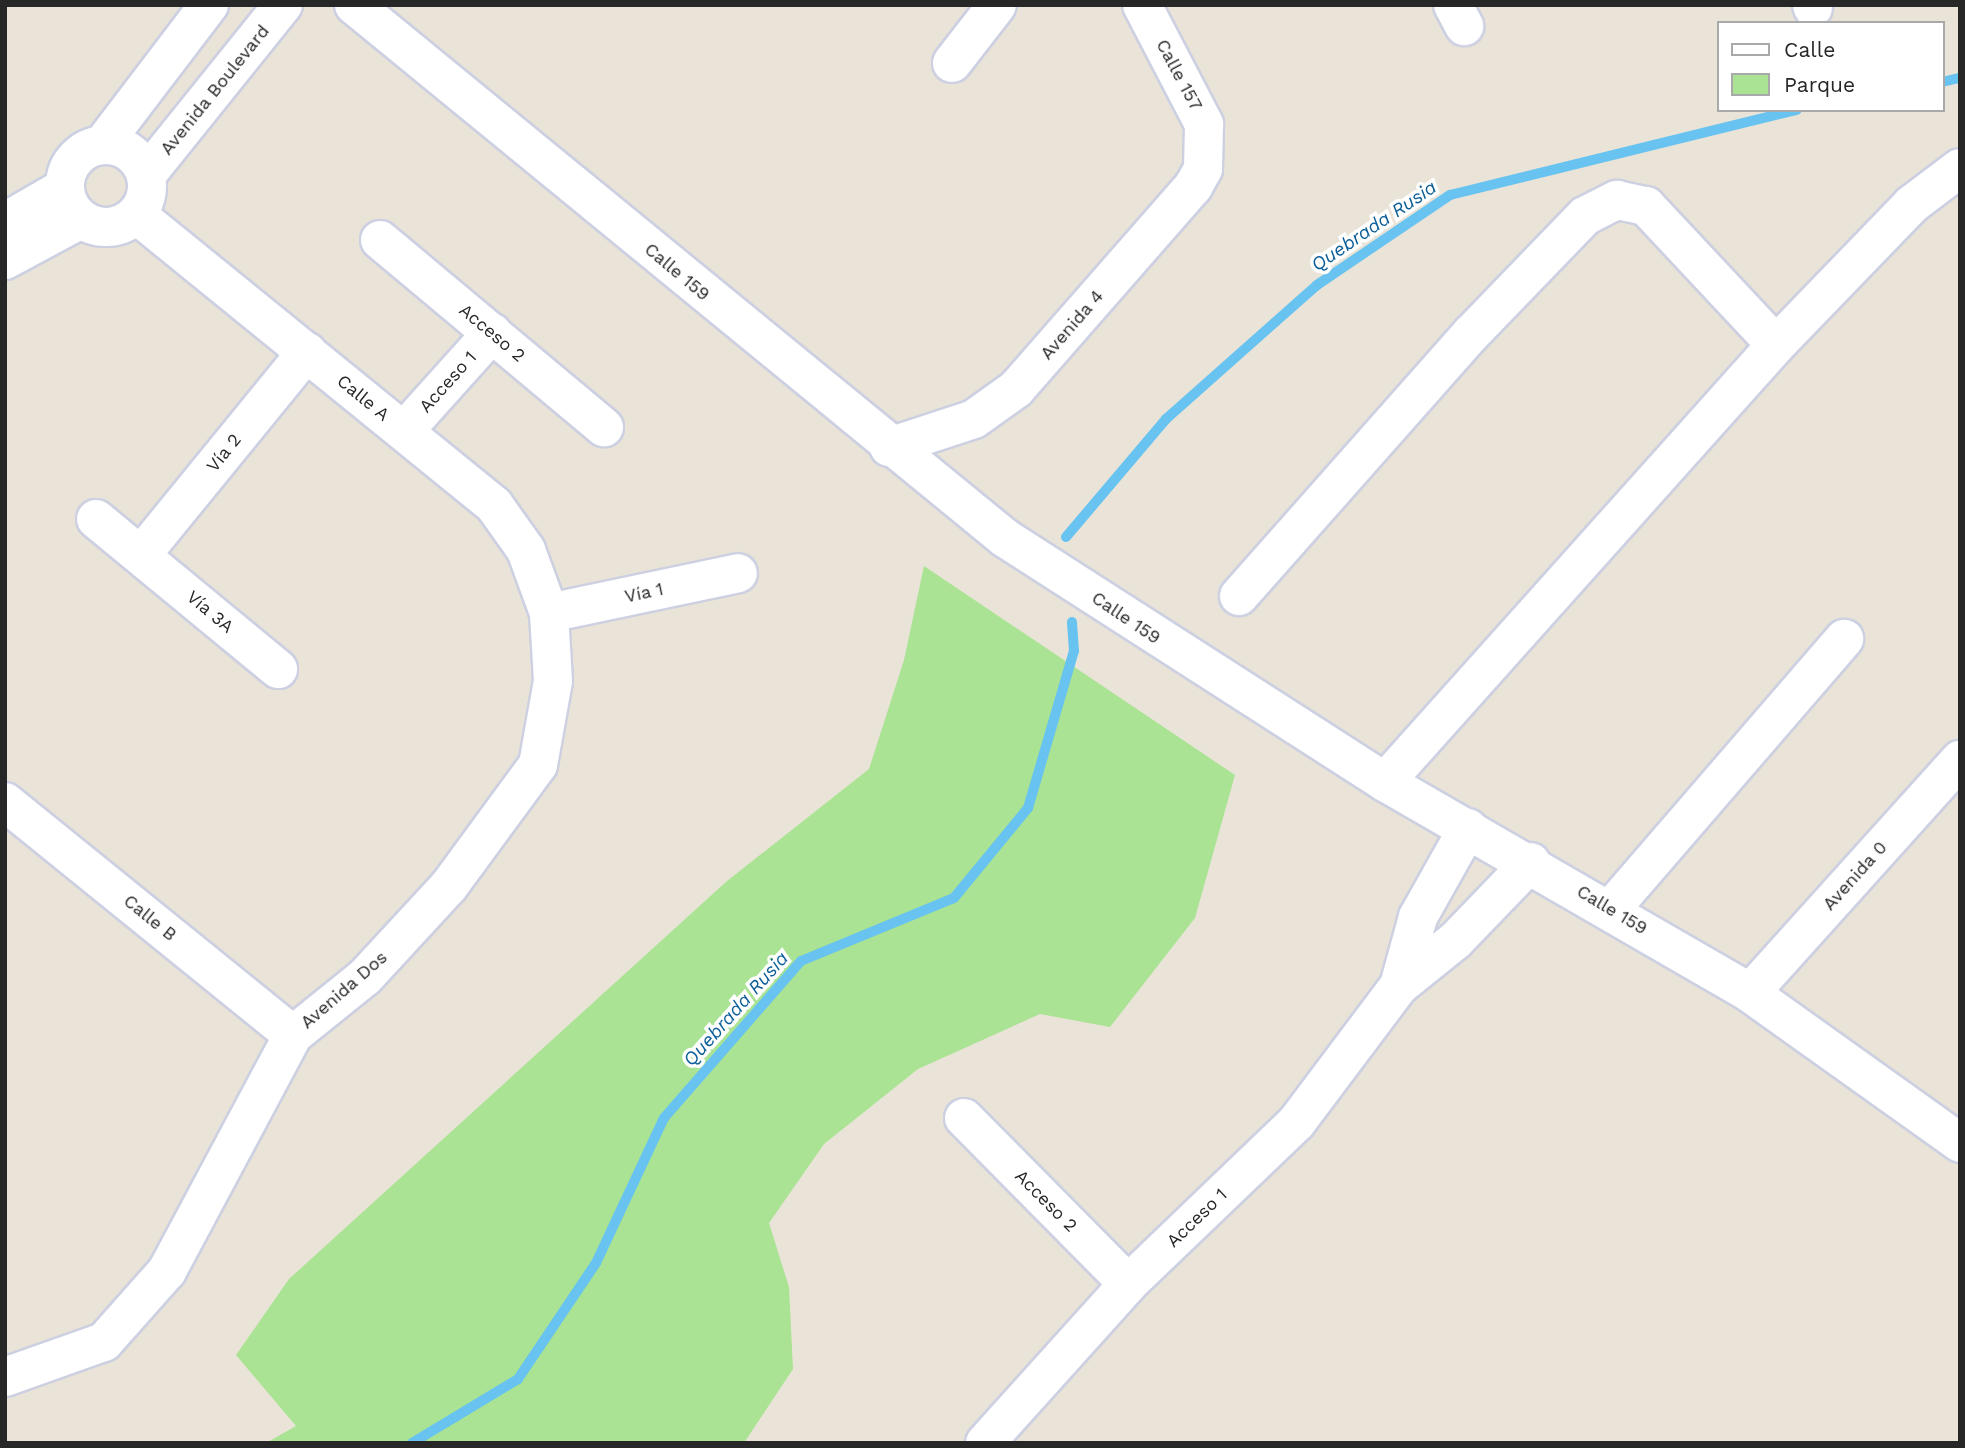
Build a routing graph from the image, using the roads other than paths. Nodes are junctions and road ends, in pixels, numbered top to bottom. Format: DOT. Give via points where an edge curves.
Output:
graph roads {
  1 [pos="209,5"];
  2 [pos="283,5"];
  3 [pos="355,5"];
  4 [pos="997,5"];
  5 [pos="1142,5"];
  6 [pos="953,62"];
  7 [pos="103,144"];
  8 [pos="1206,148"];
  9 [pos="1960,168"];
  10 [pos="147,174"];
  11 [pos="73,204"];
  12 [pos="136,215"];
  13 [pos="5,222"];
  14 [pos="380,240"];
  15 [pos="5,260"];
  16 [pos="492,333"];
  17 [pos="1776,345"];
  18 [pos="307,352"];
  19 [pos="604,427"];
  20 [pos="404,431"];
  21 [pos="889,447"];
  22 [pos="96,519"];
  23 [pos="142,554"];
  24 [pos="738,573"];
  25 [pos="1239,596"];
  26 [pos="549,613"];
  27 [pos="1844,639"];
  28 [pos="278,669"];
  29 [pos="1960,760"];
  30 [pos="1385,782"];
  31 [pos="5,802"];
  32 [pos="1468,828"];
  33 [pos="1531,862"];
  34 [pos="1611,909"];
  35 [pos="1399,986"];
  36 [pos="1750,993"];
  37 [pos="293,1035"];
  38 [pos="964,1118"];
  39 [pos="1960,1143"];
  40 [pos="1128,1284"];
  41 [pos="5,1377"];
  42 [pos="985,1443"];
  1 -- 7 [label="street"];
  2 -- 10 [label="street, Avenida Boulevard"];
  3 -- 21 [label="street, Calle 159"];
  4 -- 6 [label="street"];
  5 -- 8 [label="street, Calle 157" via="1195,100"];
  7 -- 10 [label="street" via="122,147"];
  7 -- 11 [label="street" via="75,158"];
  8 -- 21 [label="street, Avenida 4" via="1193,187 1016,390 974,419"];
  9 -- 17 [label="street" via="1911,205"];
  10 -- 12 [label="street" via="147,196"];
  11 -- 12 [label="street" via="120,226"];
  11 -- 13 [label="street"];
  11 -- 15 [label="street"];
  12 -- 18 [label="street, Calle A"];
  14 -- 16 [label="street, Acceso 2"];
  16 -- 19 [label="street, Acceso 2"];
  16 -- 20 [label="street, Acceso 1"];
  17 -- 25 [label="street" via="1646,206 1617,200 1585,216 1480,324"];
  17 -- 30 [label="street"];
  18 -- 20 [label="street, Calle A"];
  18 -- 23 [label="street, Vía 2"];
  20 -- 26 [label="street, Calle A" via="494,505 526,550"];
  21 -- 30 [label="street, Calle 159" via="1005,538"];
  22 -- 23 [label="street, Vía 3A"];
  23 -- 28 [label="street, Vía 3A"];
  24 -- 26 [label="street, Vía 1"];
  26 -- 37 [label="street, Avenida Dos" via="553,681 538,765 449,886 365,977"];
  27 -- 34 [label="street"];
  29 -- 36 [label="street, Avenida 0"];
  30 -- 32 [label="street, Calle 159"];
  31 -- 37 [label="street, Calle B"];
  32 -- 33 [label="street, Calle 159"];
  32 -- 35 [label="street, Acceso 1" via="1418,917"];
  33 -- 34 [label="street, Calle 159"];
  33 -- 35 [label="street, Acceso 1" via="1456,940"];
  34 -- 36 [label="street, Calle 159"];
  35 -- 40 [label="street, Acceso 1" via="1296,1123"];
  36 -- 39 [label="street, Calle 159"];
  37 -- 41 [label="street, Avenida Dos" via="167,1271 104,1342"];
  38 -- 40 [label="street, Acceso 2"];
  40 -- 42 [label="street, Acceso 1"];
}
